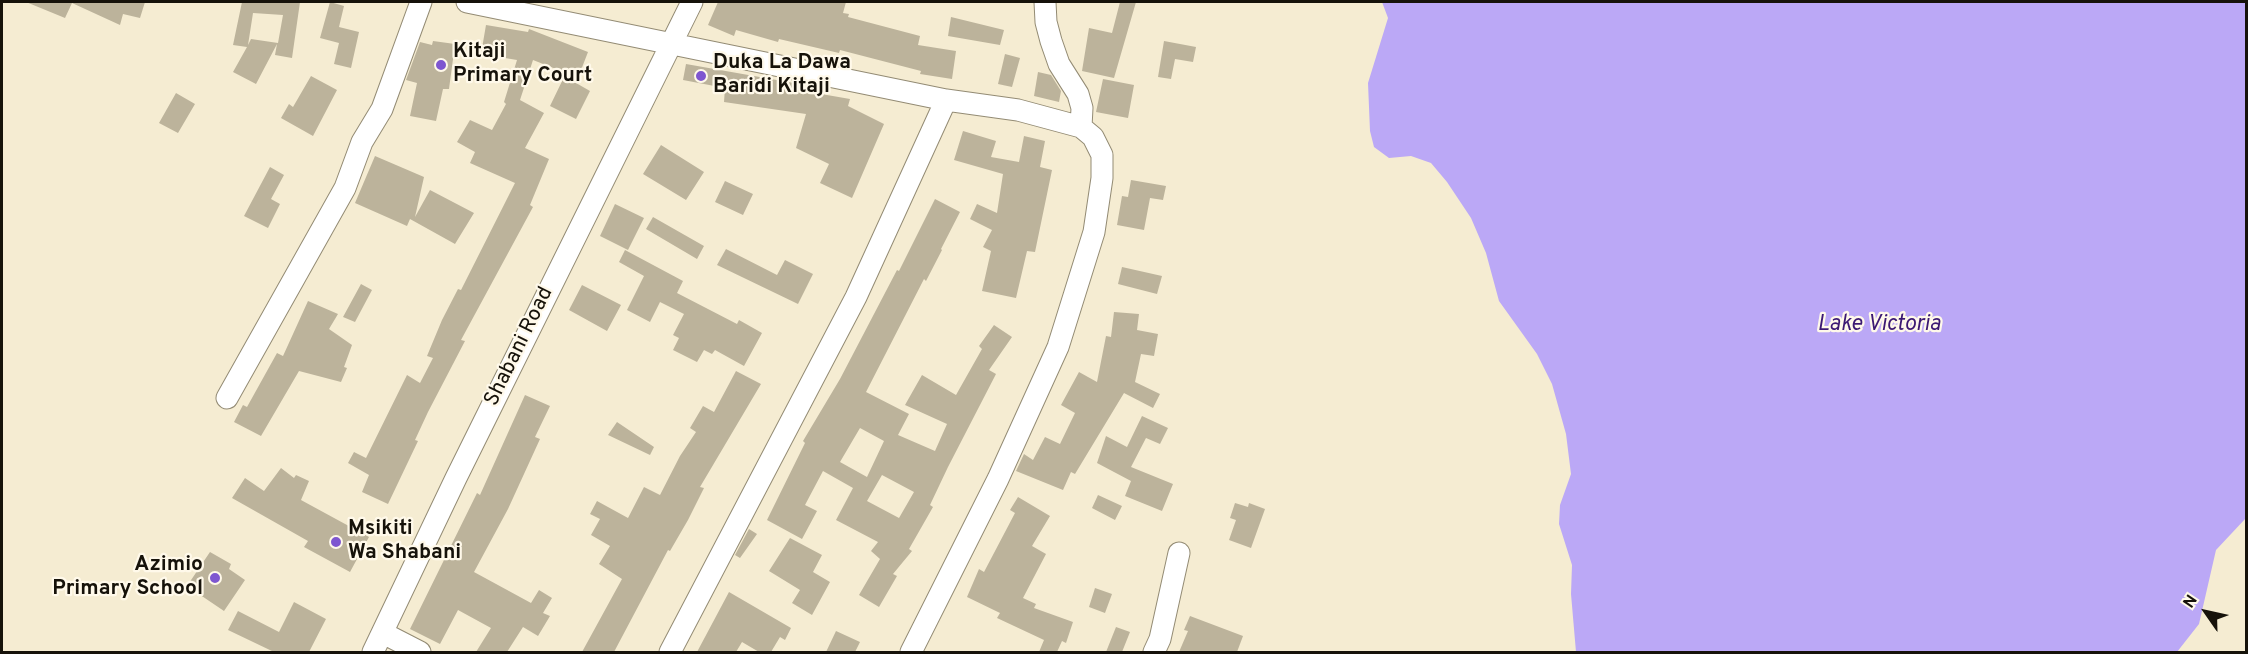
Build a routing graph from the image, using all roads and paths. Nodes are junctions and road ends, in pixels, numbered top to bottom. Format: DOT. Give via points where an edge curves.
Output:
graph roads {
  1 [pos="421,2"];
  2 [pos="467,2"];
  3 [pos="692,2"];
  4 [pos="1046,2"];
  5 [pos="672,43"];
  6 [pos="946,100"];
  7 [pos="1081,127"];
  8 [pos="227,398"];
  9 [pos="1179,553"];
  10 [pos="383,633"];
  11 [pos="373,652"];
  12 [pos="420,652"];
  13 [pos="670,652"];
  14 [pos="911,652"];
  15 [pos="1154,652"];
  1 -- 8 [label="street" via="382,109 362,142 345,188"];
  2 -- 5 [label="street"];
  3 -- 5 [label="street, Shabani Road"];
  4 -- 7 [label="street" via="1046,22 1053,48 1082,108"];
  5 -- 6 [label="street"];
  5 -- 10 [label="street, Shabani Road"];
  6 -- 7 [label="street" via="1018,110"];
  6 -- 13 [label="street" via="856,297"];
  7 -- 14 [label="street" via="1093,137 1102,154 1102,178 1094,232 1058,347 998,479"];
  9 -- 15 [label="street"];
  10 -- 11 [label="street, Shabani Road"];
  10 -- 12 [label="street"];
}
